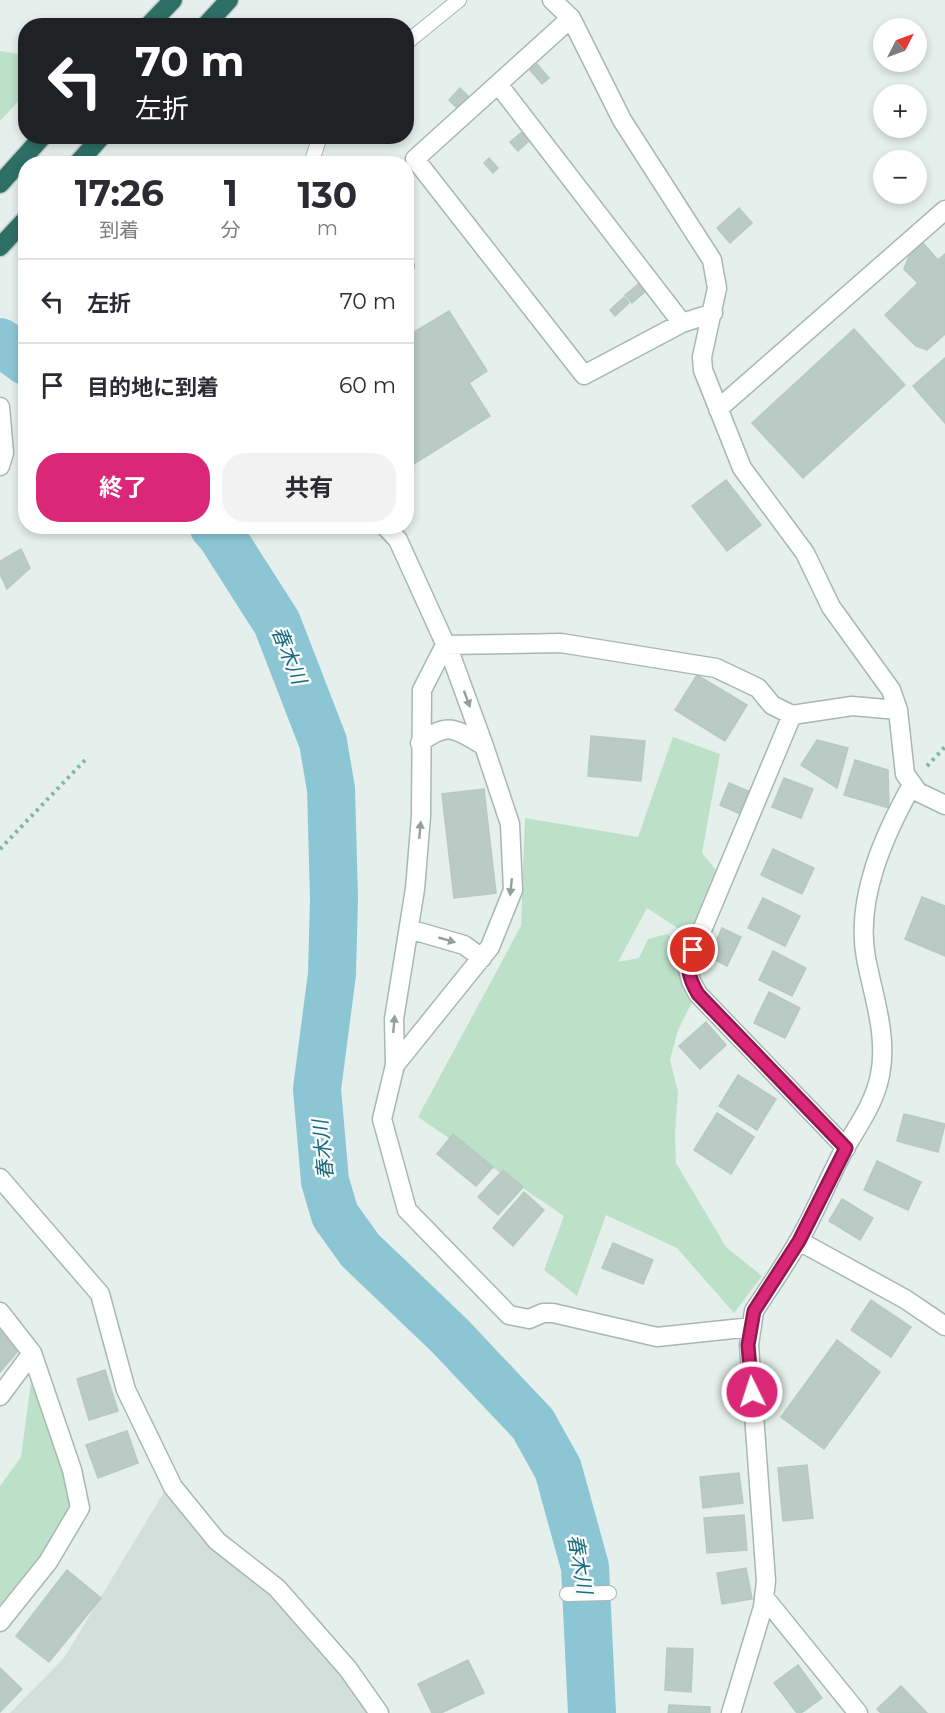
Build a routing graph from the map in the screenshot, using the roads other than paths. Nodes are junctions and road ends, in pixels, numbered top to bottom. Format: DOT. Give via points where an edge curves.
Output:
graph roads {
  1 [pos="173,0"];
  2 [pos="229,0"];
  3 [pos="459,0"];
  4 [pos="552,0"];
  5 [pos="156,18"];
  6 [pos="212,18"];
  7 [pos="571,18"];
  8 [pos="414,37"];
  9 [pos="498,84"];
  10 [pos="36,144"];
  11 [pos="95,144"];
  12 [pos="25,156"];
  13 [pos="84,156"];
  14 [pos="18,164"];
  15 [pos="0,184"];
  16 [pos="945,210"];
  17 [pos="18,228"];
  18 [pos="0,247"];
  19 [pos="712,313"];
  20 [pos="682,323"];
  21 [pos="0,407"];
  22 [pos="718,409"];
  23 [pos="0,466"];
  24 [pos="392,534"];
  25 [pos="446,645"];
  26 [pos="898,710"];
  27 [pos="792,715"];
  28 [pos="420,743"];
  29 [pos="484,746"];
  30 [pos="912,785"];
  31 [pos="945,805"];
  32 [pos="409,929"];
  33 [pos="482,958"];
  34 [pos="395,1065"];
  35 [pos="846,1148"];
  36 [pos="0,1178"];
  37 [pos="799,1241"];
  38 [pos="0,1312"];
  39 [pos="945,1326"];
  40 [pos="752,1327"];
  41 [pos="32,1353"];
  42 [pos="0,1396"];
  43 [pos="609,1593"];
  44 [pos="567,1594"];
  45 [pos="764,1597"];
  46 [pos="0,1622"];
  47 [pos="379,1713"];
  48 [pos="731,1713"];
  49 [pos="858,1713"];
  1 -- 5 [label="highway"];
  2 -- 6 [label="highway"];
  3 -- 8 [label="lane"];
  4 -- 7 [label="street"];
  7 -- 9 [label="street"];
  7 -- 19 [label="street" via="622,120 712,260 717,288"];
  9 -- 20 [label="street"];
  9 -- 20 [label="street" via="415,159 584,375"];
  10 -- 12 [label="highway"];
  11 -- 13 [label="highway"];
  14 -- 15 [label="highway"];
  16 -- 22 [label="street"];
  17 -- 18 [label="highway"];
  19 -- 20 [label="street"];
  19 -- 22 [label="street" via="702,357"];
  21 -- 23 [label="street" via="4,453"];
  22 -- 26 [label="street" via="742,468 805,554 831,607 883,676"];
  24 -- 25 [label="street"];
  25 -- 27 [label="street" via="561,643 716,668 758,688 772,705"];
  25 -- 28 [label="street" via="422,690"];
  25 -- 29 [label="street, one-way"];
  26 -- 27 [label="street" via="852,706"];
  26 -- 30 [label="street" via="903,766"];
  27 -- 35 [label="street" via="687,966 698,994"];
  28 -- 29 [label="street" via="435,730 456,729"];
  32 -- 28 [label="street, one-way" via="421,816"];
  29 -- 33 [label="street, one-way" via="510,824 513,891"];
  30 -- 31 [label="street"];
  30 -- 35 [label="street" via="893,820 868,895 863,927 865,955 883,1052 874,1096"];
  32 -- 33 [label="street, one-way" via="464,945"];
  34 -- 32 [label="street, one-way" via="394,1019"];
  33 -- 34 [label="street"];
  34 -- 40 [label="street" via="382,1119 407,1210 509,1315 529,1319 553,1313 657,1337"];
  35 -- 37 [label="street"];
  36 -- 47 [label="street" via="100,1294 126,1390 173,1487 217,1541 277,1588 348,1669"];
  37 -- 39 [label="street" via="905,1299"];
  37 -- 40 [label="street" via="754,1311"];
  38 -- 41 [label="street"];
  40 -- 45 [label="street" via="748,1345 766,1581"];
  41 -- 42 [label="street"];
  41 -- 46 [label="street" via="72,1470 80,1508 48,1562"];
  43 -- 44 [label="lane"];
  45 -- 48 [label="street"];
  45 -- 49 [label="street"];
}
